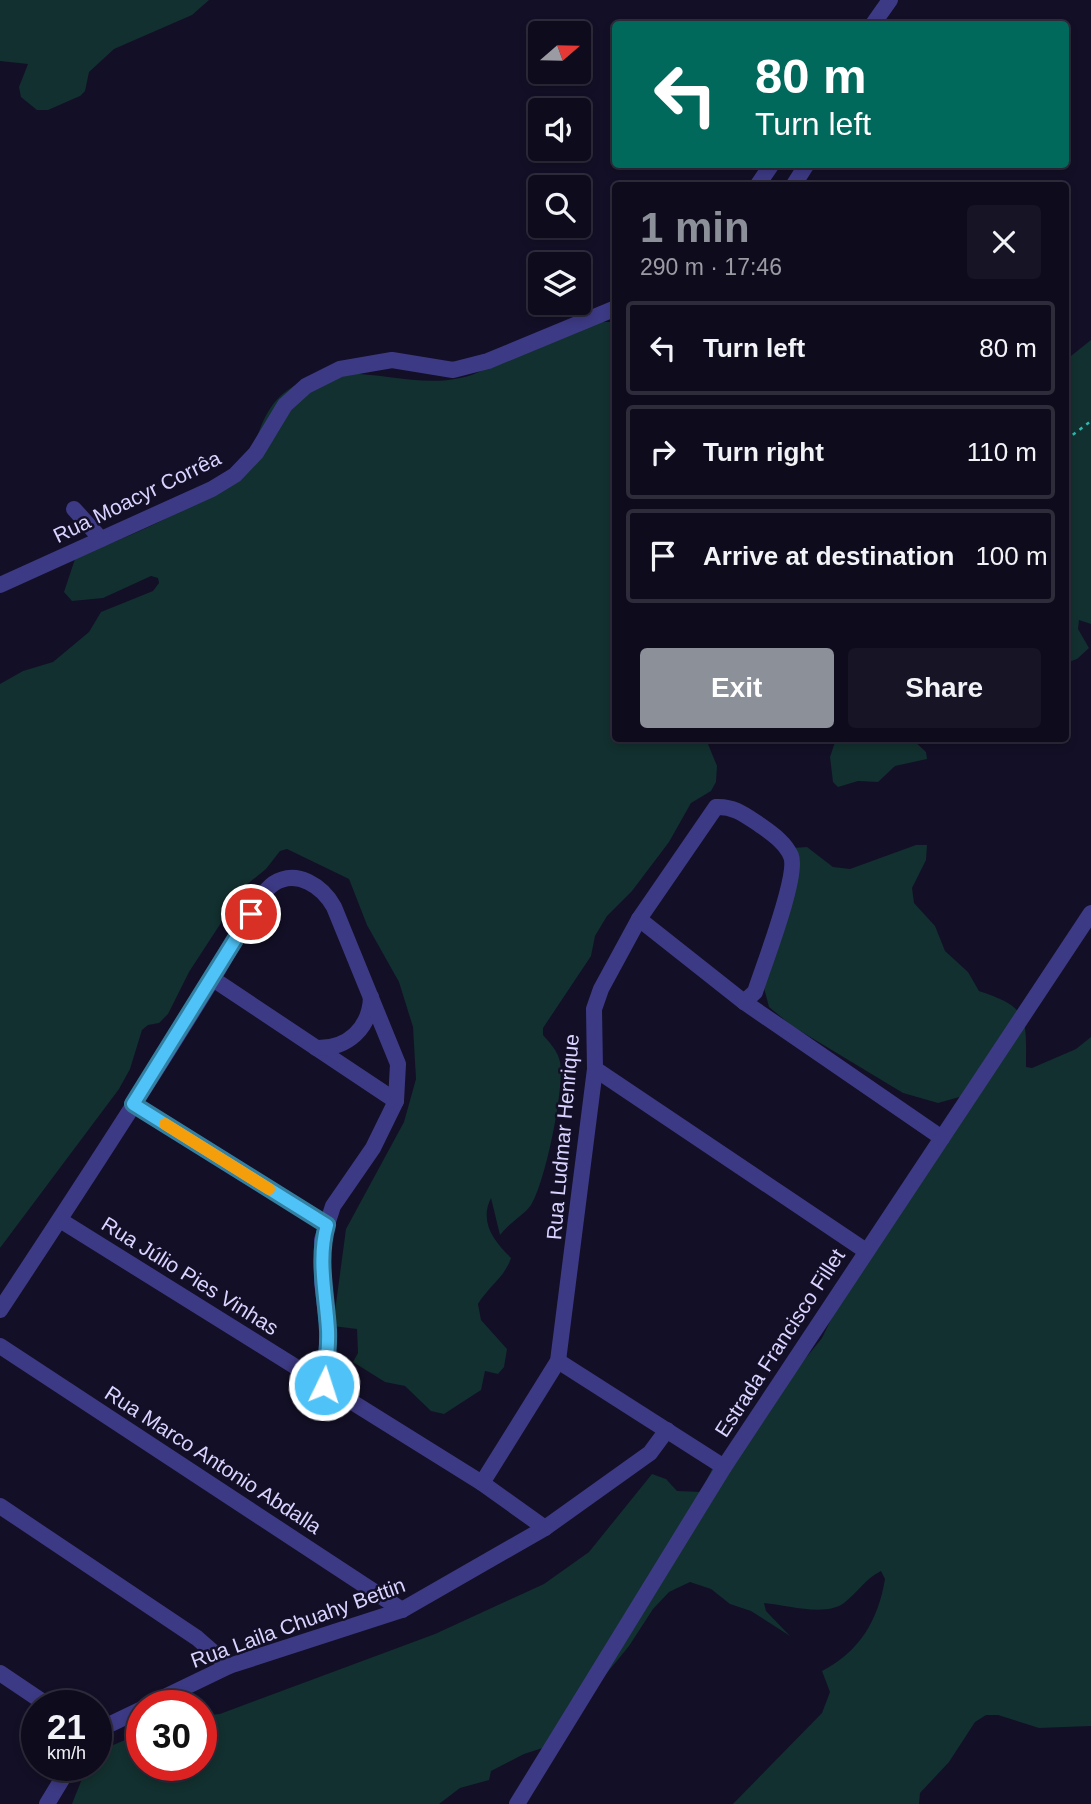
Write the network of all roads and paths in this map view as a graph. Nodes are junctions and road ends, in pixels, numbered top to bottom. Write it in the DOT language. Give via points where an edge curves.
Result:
graph roads {
  1 [pos="890,0"];
  2 [pos="875,21"];
  3 [pos="612,310"];
  4 [pos="1091,421"];
  5 [pos="1069,438"];
  6 [pos="74,509"];
  7 [pos="101,539"];
  8 [pos="0,585"];
  9 [pos="1091,913"];
  10 [pos="639,919"];
  11 [pos="213,979"];
  12 [pos="369,986"];
  13 [pos="744,1002"];
  14 [pos="317,1048"];
  15 [pos="595,1069"];
  16 [pos="396,1101"];
  17 [pos="133,1104"];
  18 [pos="942,1138"];
  19 [pos="60,1220"];
  20 [pos="327,1225"];
  21 [pos="866,1251"];
  22 [pos="0,1310"];
  23 [pos="0,1346"];
  24 [pos="558,1361"];
  25 [pos="324,1385"];
  26 [pos="667,1430"];
  27 [pos="724,1466"];
  28 [pos="482,1483"];
  29 [pos="0,1506"];
  30 [pos="545,1528"];
  31 [pos="402,1610"];
  32 [pos="229,1666"];
  33 [pos="0,1673"];
  34 [pos="25,1690"];
  35 [pos="179,1690"];
  36 [pos="61,1781"];
  37 [pos="47,1804"];
  38 [pos="517,1804"];
  1 -- 2 [label="street"];
  3 -- 7 [label="street, Rua Moacyr Corrêa" via="488,361 453,370 392,360 340,369 306,386 285,405 256,453 235,475"];
  4 -- 5 [label="path"];
  6 -- 7 [label="street"];
  7 -- 8 [label="street, Rua Moacyr Corrêa"];
  9 -- 18 [label="street, Estrada Francisco Fillet"];
  10 -- 13 [label="street"];
  10 -- 13 [label="street, Rua Ludmar Henrique" via="716,807 731,806 779,839 791,857 791,879 755,992"];
  10 -- 15 [label="street, Rua Ludmar Henrique" via="594,1009"];
  11 -- 12 [label="street" via="264,893 282,880 294,878 326,892"];
  11 -- 14 [label="street"];
  11 -- 17 [label="street"];
  12 -- 14 [label="street" via="369,1015 359,1032 335,1047"];
  12 -- 16 [label="street" via="398,1064"];
  13 -- 18 [label="street"];
  14 -- 16 [label="street"];
  15 -- 21 [label="street"];
  15 -- 24 [label="street, Rua Ludmar Henrique"];
  16 -- 20 [label="street" via="373,1148 333,1206"];
  17 -- 19 [label="street"];
  17 -- 20 [label="street"];
  18 -- 21 [label="street, Estrada Francisco Fillet"];
  19 -- 22 [label="street"];
  19 -- 25 [label="street, Rua Júlio Pies Vinhas"];
  20 -- 25 [label="street" via="321,1282 328,1331"];
  21 -- 27 [label="street, Estrada Francisco Fillet"];
  23 -- 31 [label="street, Rua Marco Antonio Abdalla"];
  24 -- 26 [label="street"];
  24 -- 28 [label="street, Rua Ludmar Henrique"];
  25 -- 28 [label="street, Rua Júlio Pies Vinhas"];
  26 -- 27 [label="street"];
  26 -- 30 [label="street, Rua Laila Chuahy Bettin" via="650,1452"];
  27 -- 38 [label="street, Estrada Francisco Fillet"];
  28 -- 30 [label="street, Rua Júlio Pies Vinhas"];
  29 -- 32 [label="street" via="197,1638"];
  30 -- 31 [label="street, Rua Laila Chuahy Bettin"];
  31 -- 32 [label="street, Rua Laila Chuahy Bettin"];
  32 -- 35 [label="street, Rua Laila Chuahy Bettin"];
  33 -- 34 [label="street"];
  36 -- 37 [label="street"];
}
